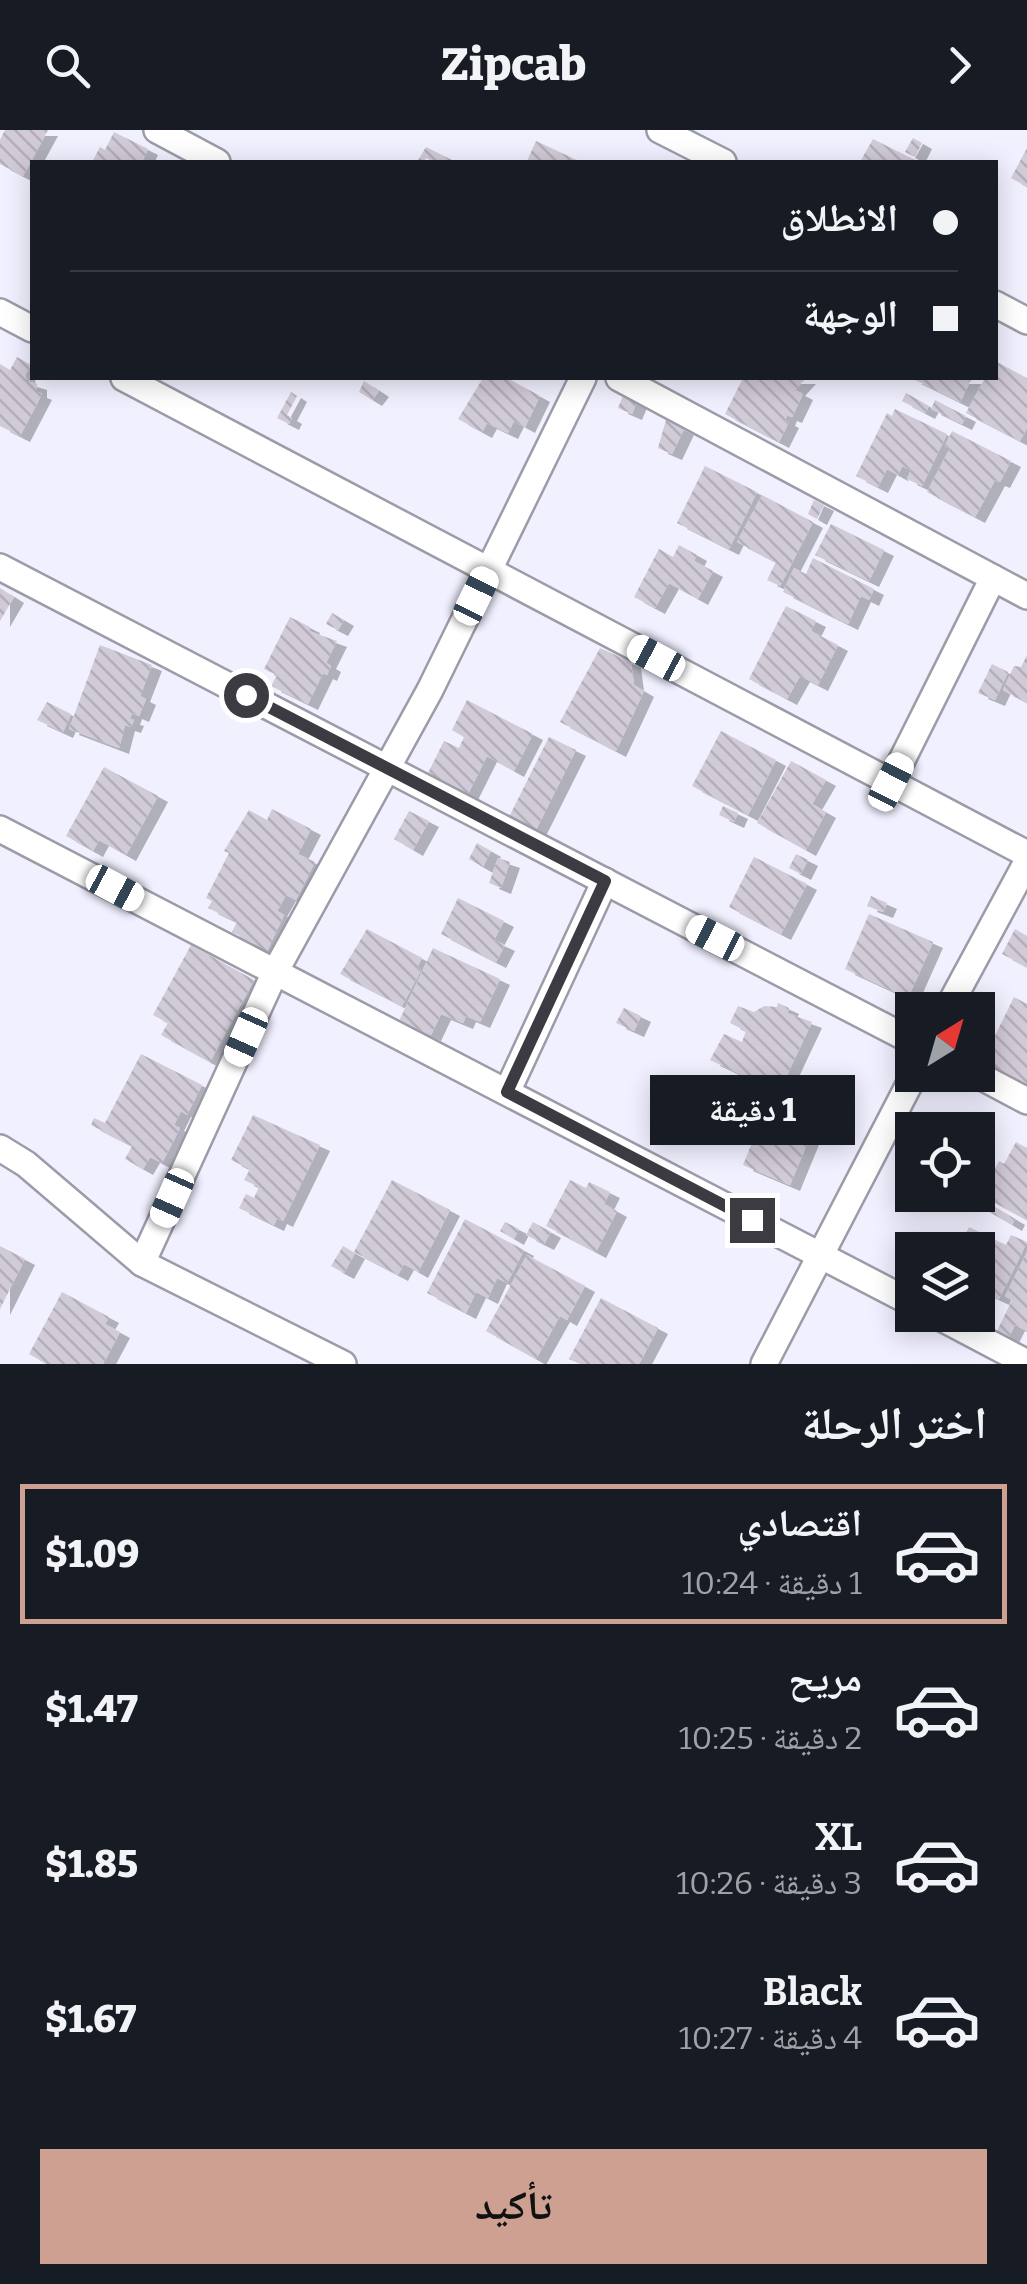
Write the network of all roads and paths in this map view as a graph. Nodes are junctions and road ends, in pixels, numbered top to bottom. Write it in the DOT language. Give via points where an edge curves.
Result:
graph roads {
  1 [pos="156,130"];
  2 [pos="660,130"];
  3 [pos="696,147"];
  4 [pos="213,160"];
  5 [pos="719,160"];
  6 [pos="998,306"];
  7 [pos="0,312"];
  8 [pos="1027,320"];
  9 [pos="30,329"];
  10 [pos="128,380"];
  11 [pos="582,380"];
  12 [pos="623,380"];
  13 [pos="0,567"];
  14 [pos="488,570"];
  15 [pos="994,578"];
  16 [pos="1027,596"];
  17 [pos="387,768"];
  18 [pos="891,782"];
  19 [pos="0,829"];
  20 [pos="1027,858"];
  21 [pos="605,881"];
  22 [pos="276,972"];
  23 [pos="956,992"];
  24 [pos="895,1032"];
  25 [pos="995,1084"];
  26 [pos="507,1092"];
  27 [pos="905,1092"];
  28 [pos="1027,1100"];
  29 [pos="0,1148"];
  30 [pos="822,1256"];
  31 [pos="142,1263"];
  32 [pos="895,1294"];
  33 [pos="969,1332"];
  34 [pos="1027,1362"];
  35 [pos="343,1364"];
  36 [pos="764,1364"];
  1 -- 4 [label="street"];
  2 -- 3 [label="street"];
  3 -- 5 [label="street"];
  6 -- 8 [label="street"];
  7 -- 9 [label="street"];
  10 -- 14 [label="street"];
  11 -- 14 [label="street"];
  12 -- 15 [label="street"];
  13 -- 17 [label="street"];
  14 -- 17 [label="street"];
  14 -- 18 [label="street"];
  15 -- 16 [label="street"];
  15 -- 18 [label="street"];
  17 -- 21 [label="street"];
  17 -- 22 [label="street"];
  18 -- 20 [label="street"];
  19 -- 22 [label="street"];
  20 -- 23 [label="street"];
  21 -- 24 [label="street"];
  21 -- 26 [label="street"];
  22 -- 26 [label="street"];
  22 -- 31 [label="street"];
  25 -- 28 [label="street"];
  26 -- 30 [label="street"];
  27 -- 30 [label="street"];
  29 -- 31 [label="street"];
  30 -- 32 [label="street"];
  30 -- 36 [label="street"];
  31 -- 35 [label="street"];
  33 -- 34 [label="street"];
}
